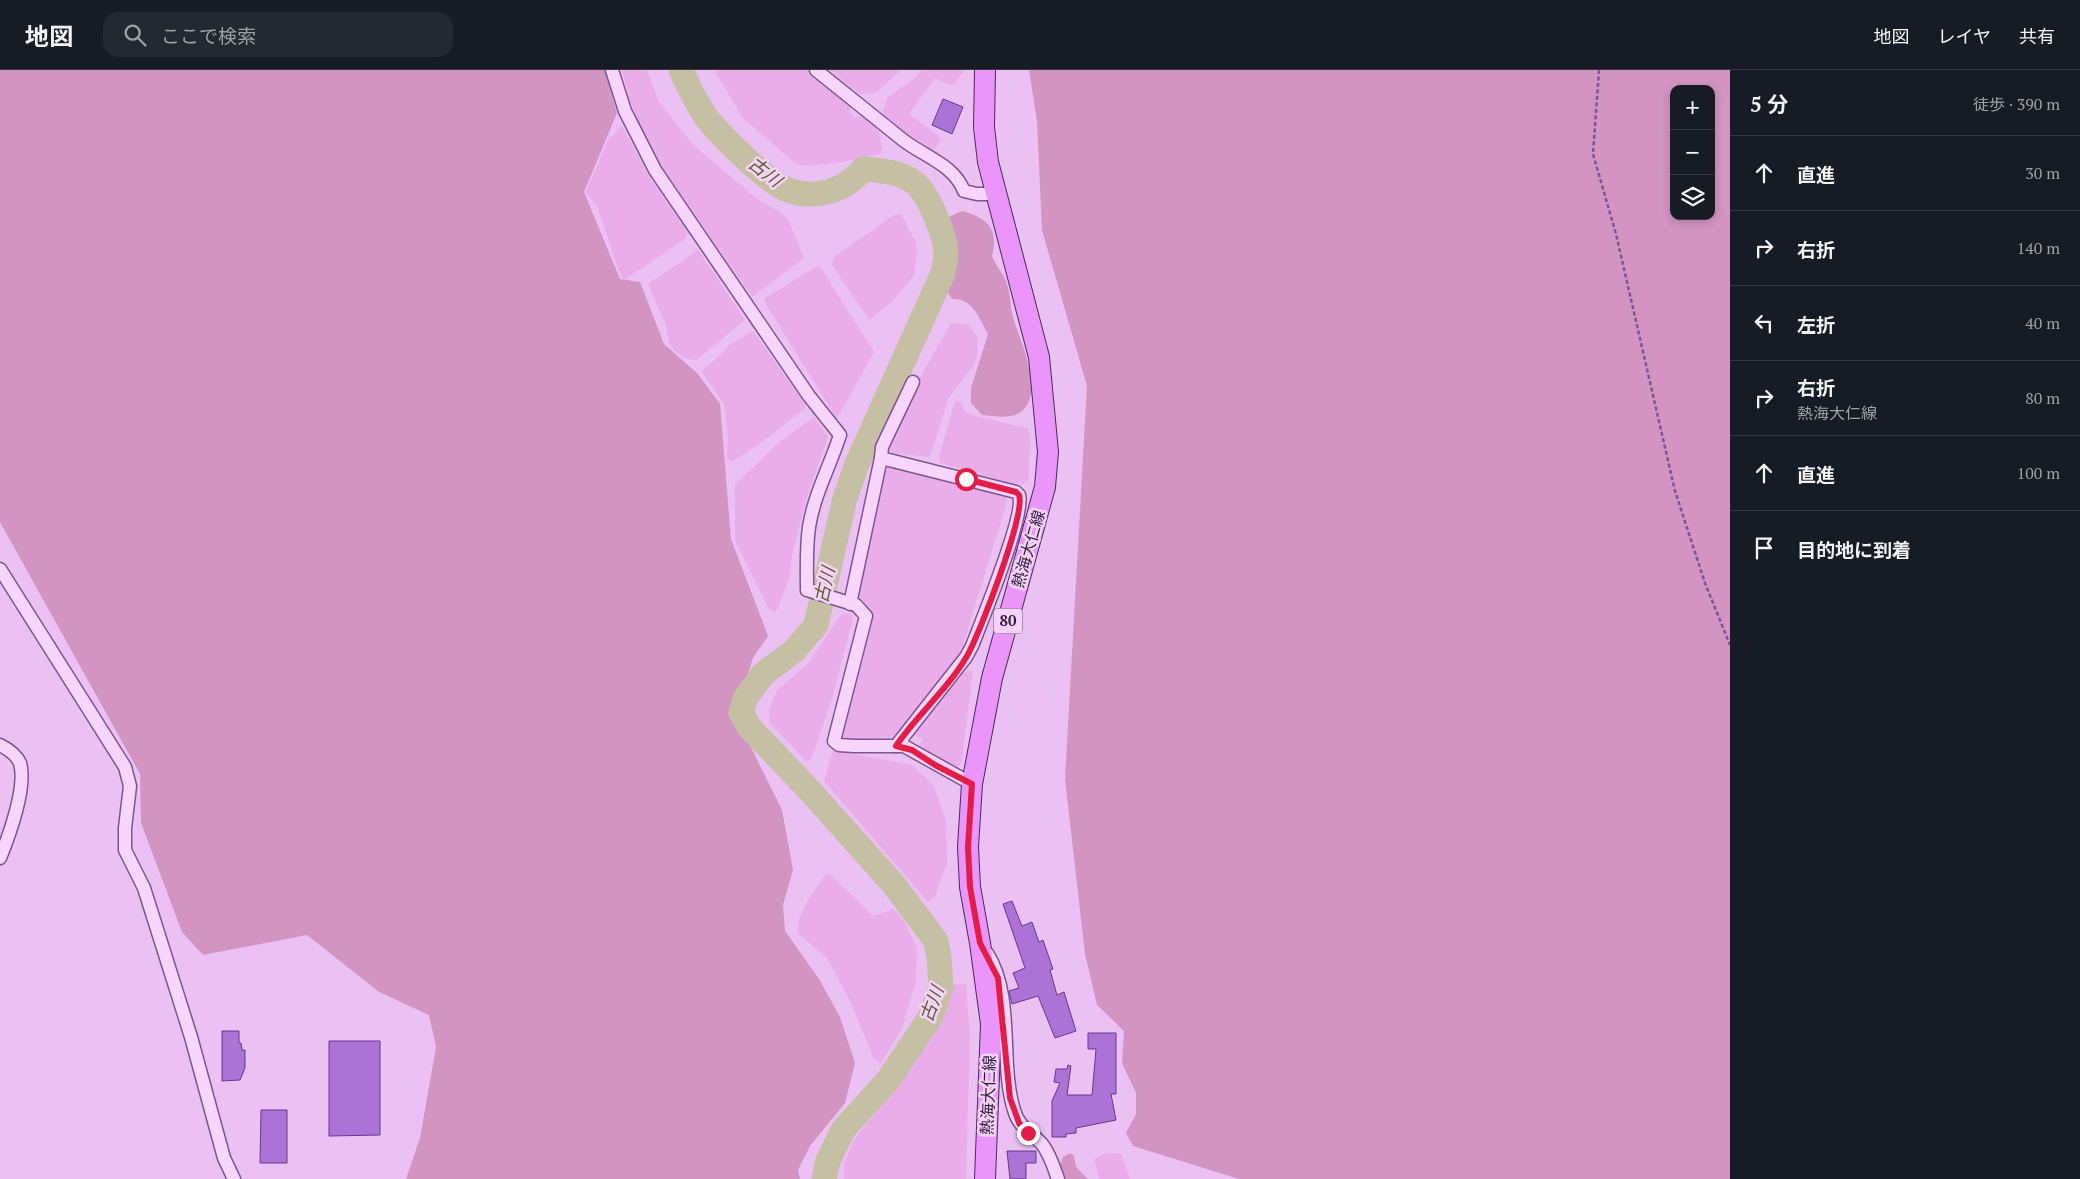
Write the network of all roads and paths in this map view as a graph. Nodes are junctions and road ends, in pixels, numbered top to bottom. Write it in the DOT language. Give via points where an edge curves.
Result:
graph roads {
  1 [pos="612,70"];
  2 [pos="816,70"];
  3 [pos="985,70"];
  4 [pos="1599,70"];
  5 [pos="997,194"];
  6 [pos="914,382"];
  7 [pos="881,458"];
  8 [pos="0,569"];
  9 [pos="846,602"];
  10 [pos="1730,645"];
  11 [pos="0,746"];
  12 [pos="896,746"];
  13 [pos="972,784"];
  14 [pos="0,858"];
  15 [pos="980,943"];
  16 [pos="234,1179"];
  17 [pos="985,1179"];
  18 [pos="1058,1179"];
  1 -- 9 [label="street" via="625,110 655,170 840,435 809,527 807,590"];
  2 -- 5 [label="street" via="905,142 946,167 959,178 964,190"];
  3 -- 5 [label="main road, 熱海大仁線 / 80" via="984,127 988,162"];
  4 -- 10 [label="path" via="1593,154 1616,234 1675,491 1705,583"];
  5 -- 13 [label="main road, 熱海大仁線 / 80" via="1038,357 1048,452 1045,487 992,678"];
  6 -- 7 [label="street" via="882,447"];
  7 -- 9 [label="street"];
  7 -- 12 [label="street" via="1016,492 1020,498 1008,551 966,658"];
  8 -- 16 [label="street" via="124,767 130,786 125,850 144,888 191,1037 224,1158"];
  9 -- 12 [label="street" via="862,610 866,616 834,741 854,746"];
  11 -- 14 [label="street" via="11,750 20,763 20,787 12,828"];
  12 -- 13 [label="street" via="912,750"];
  13 -- 15 [label="main road, 熱海大仁線 / 80" via="968,847"];
  15 -- 17 [label="main road, 熱海大仁線 / 80" via="991,1024"];
  15 -- 18 [label="street" via="998,978 1009,1090 1016,1116 1022,1127 1046,1149"];
}
